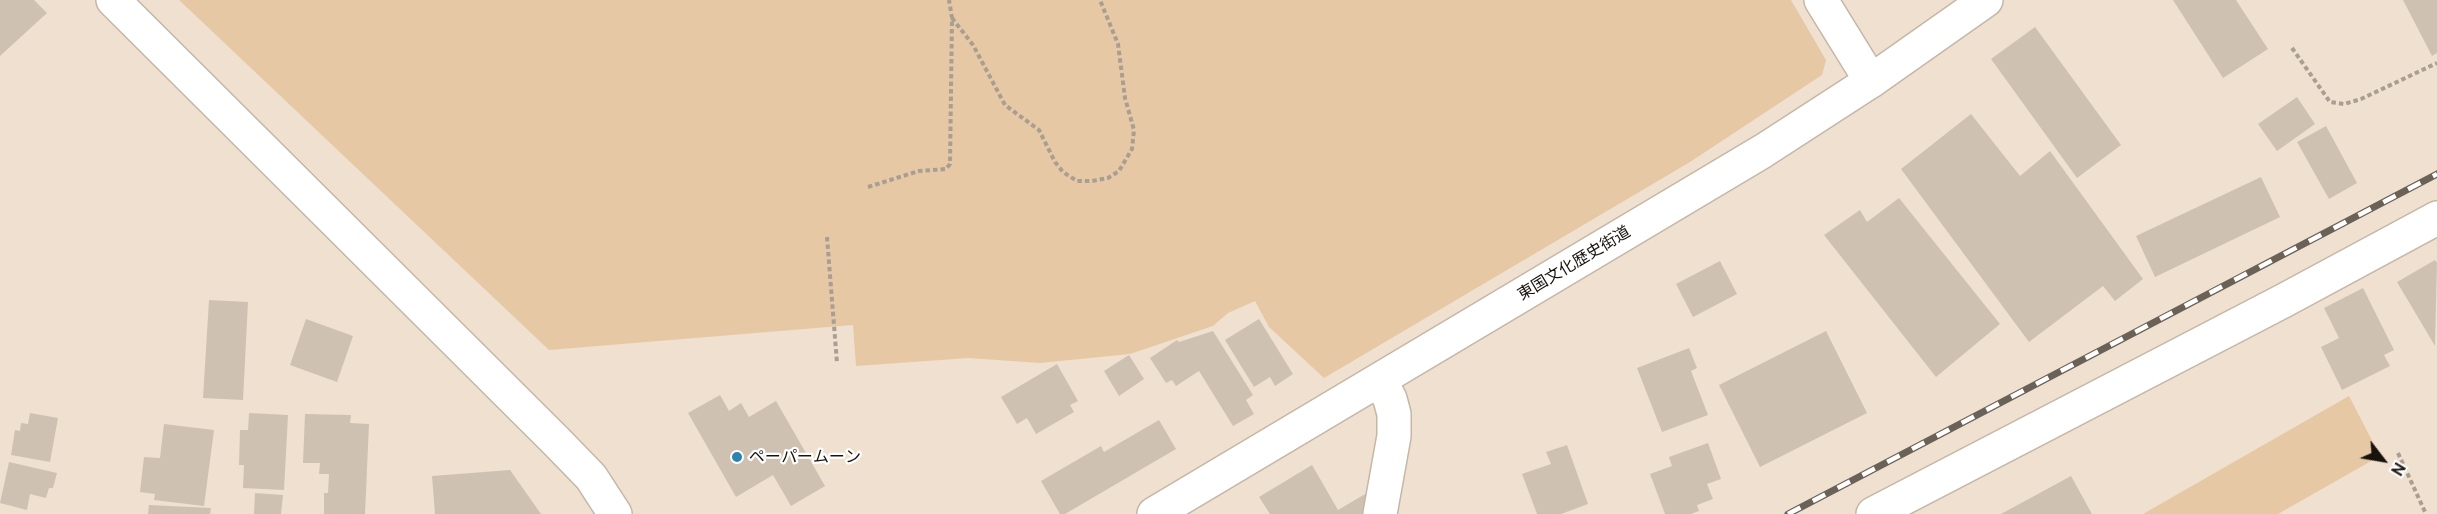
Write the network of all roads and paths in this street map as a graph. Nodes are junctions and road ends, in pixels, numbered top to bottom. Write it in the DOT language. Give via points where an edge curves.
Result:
graph roads {
  1 [pos="113,0"];
  2 [pos="949,0"];
  3 [pos="1100,0"];
  4 [pos="1821,0"];
  5 [pos="1986,0"];
  6 [pos="951,18"];
  7 [pos="2292,48"];
  8 [pos="2437,63"];
  9 [pos="1871,81"];
  10 [pos="868,187"];
  11 [pos="2437,218"];
  12 [pos="828,237"];
  13 [pos="837,363"];
  14 [pos="1380,380"];
  15 [pos="2398,453"];
  16 [pos="603,511"];
  17 [pos="1154,514"];
  18 [pos="1380,514"];
  19 [pos="1873,514"];
  20 [pos="2426,514"];
  1 -- 16 [label="main road" via="591,477"];
  2 -- 6 [label="path"];
  3 -- 6 [label="path" via="1118,44 1134,130 1132,149 1119,171 1092,181 1077,181 1063,172 1039,130 1005,105 973,45"];
  4 -- 9 [label="main road"];
  5 -- 9 [label="main road, 東国文化歴史街道"];
  6 -- 10 [label="path" via="950,164 946,170 919,171"];
  7 -- 8 [label="path" via="2330,102 2344,104"];
  9 -- 14 [label="main road, 東国文化歴史街道" via="1763,151"];
  11 -- 19 [label="main road"];
  12 -- 13 [label="path"];
  14 -- 17 [label="main road, 東国文化歴史街道"];
  14 -- 18 [label="main road" via="1394,414 1394,436"];
  15 -- 20 [label="path"];
}
